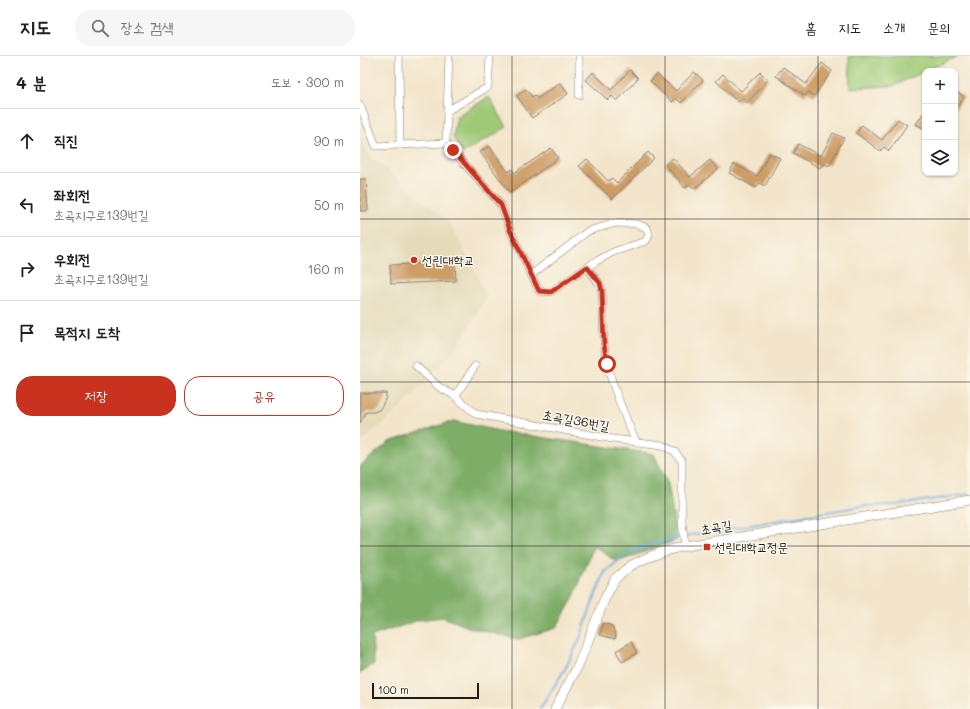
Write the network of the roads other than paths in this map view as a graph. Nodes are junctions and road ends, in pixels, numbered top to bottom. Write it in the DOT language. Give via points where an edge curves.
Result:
graph roads {
  1 [pos="399,56"];
  2 [pos="449,56"];
  3 [pos="490,56"];
  4 [pos="579,56"];
  5 [pos="579,95"];
  6 [pos="360,106"];
  7 [pos="447,111"];
  8 [pos="446,143"];
  9 [pos="400,145"];
  10 [pos="587,267"];
  11 [pos="531,275"];
  12 [pos="416,366"];
  13 [pos="475,366"];
  14 [pos="455,396"];
  15 [pos="636,442"];
  16 [pos="970,500"];
  17 [pos="684,542"];
  18 [pos="555,709"];
  1 -- 9 [label="street"];
  2 -- 7 [label="street"];
  3 -- 7 [label="street" via="488,87"];
  4 -- 5 [label="street"];
  6 -- 9 [label="street" via="376,146"];
  7 -- 8 [label="street"];
  8 -- 9 [label="street"];
  8 -- 11 [label="street" via="501,205"];
  10 -- 11 [label="street" via="551,292 539,291"];
  10 -- 11 [label="street" via="613,252 646,241 649,235 647,228 637,224 616,223 588,231"];
  10 -- 15 [label="street" via="600,283 607,364 625,419"];
  12 -- 14 [label="street, 초곡길36번길" via="439,387"];
  13 -- 14 [label="street"];
  14 -- 15 [label="street, 초곡길36번길" via="476,414"];
  15 -- 17 [label="street, 초곡길36번길" via="663,445 675,452 682,461"];
  16 -- 17 [label="street, 초곡길"];
  17 -- 18 [label="street, 초곡길" via="644,558 615,579 578,666"];
}
